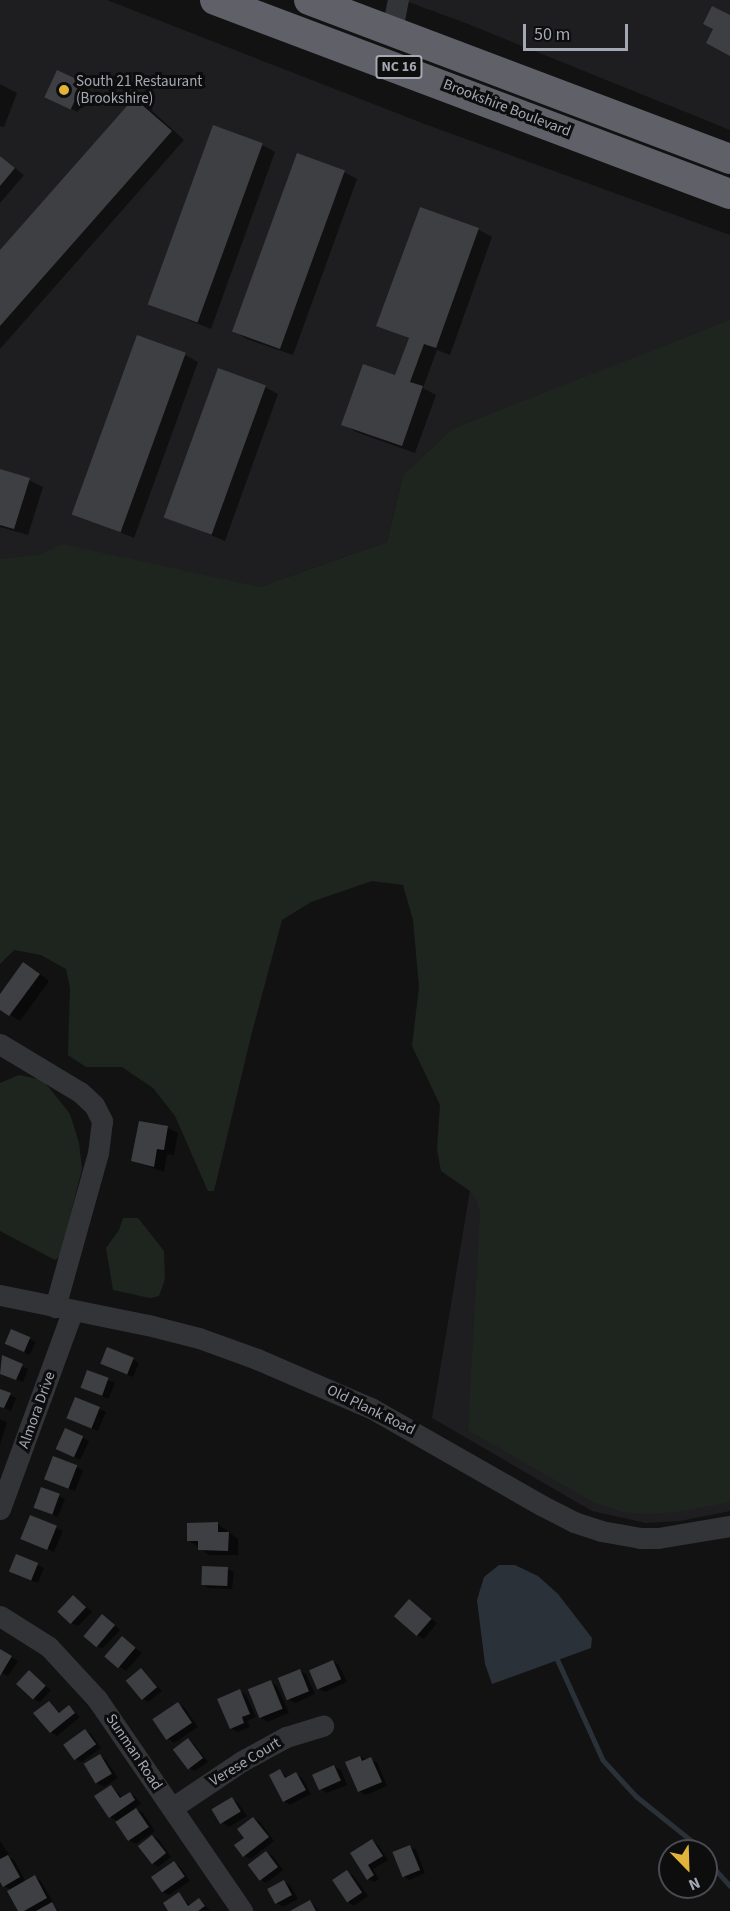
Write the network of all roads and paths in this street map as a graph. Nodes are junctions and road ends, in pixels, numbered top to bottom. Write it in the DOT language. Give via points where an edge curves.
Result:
graph roads {
  1 [pos="215,0"];
  2 [pos="309,0"];
  3 [pos="398,0"];
  4 [pos="392,30"];
  5 [pos="686,143"];
  6 [pos="730,159"];
  7 [pos="675,173"];
  8 [pos="730,194"];
  9 [pos="0,1044"];
  10 [pos="0,1295"];
  11 [pos="64,1309"];
  12 [pos="0,1509"];
  13 [pos="730,1526"];
  14 [pos="0,1616"];
  15 [pos="323,1726"];
  16 [pos="172,1808"];
  17 [pos="242,1911"];
  1 -- 7 [label="highway, Brookshire Boulevard / NC 16"];
  2 -- 4 [label="highway, Brookshire Boulevard / NC 16"];
  3 -- 4 [label="street"];
  4 -- 5 [label="highway, Brookshire Boulevard / NC 16"];
  5 -- 6 [label="highway, Brookshire Boulevard / NC 16"];
  5 -- 7 [label="street"];
  7 -- 8 [label="highway, Brookshire Boulevard / NC 16"];
  9 -- 11 [label="street, Almora Drive" via="80,1092 94,1105 102,1121"];
  10 -- 11 [label="street, Old Plank Road"];
  11 -- 12 [label="street, Almora Drive"];
  11 -- 13 [label="street, Old Plank Road" via="199,1338 303,1378 418,1433 566,1518 601,1531 658,1538"];
  14 -- 16 [label="street, Sunman Road" via="49,1647 71,1669 103,1707"];
  15 -- 16 [label="street, Verese Court" via="286,1737 260,1751"];
  16 -- 17 [label="street, Sunman Road"];
}
